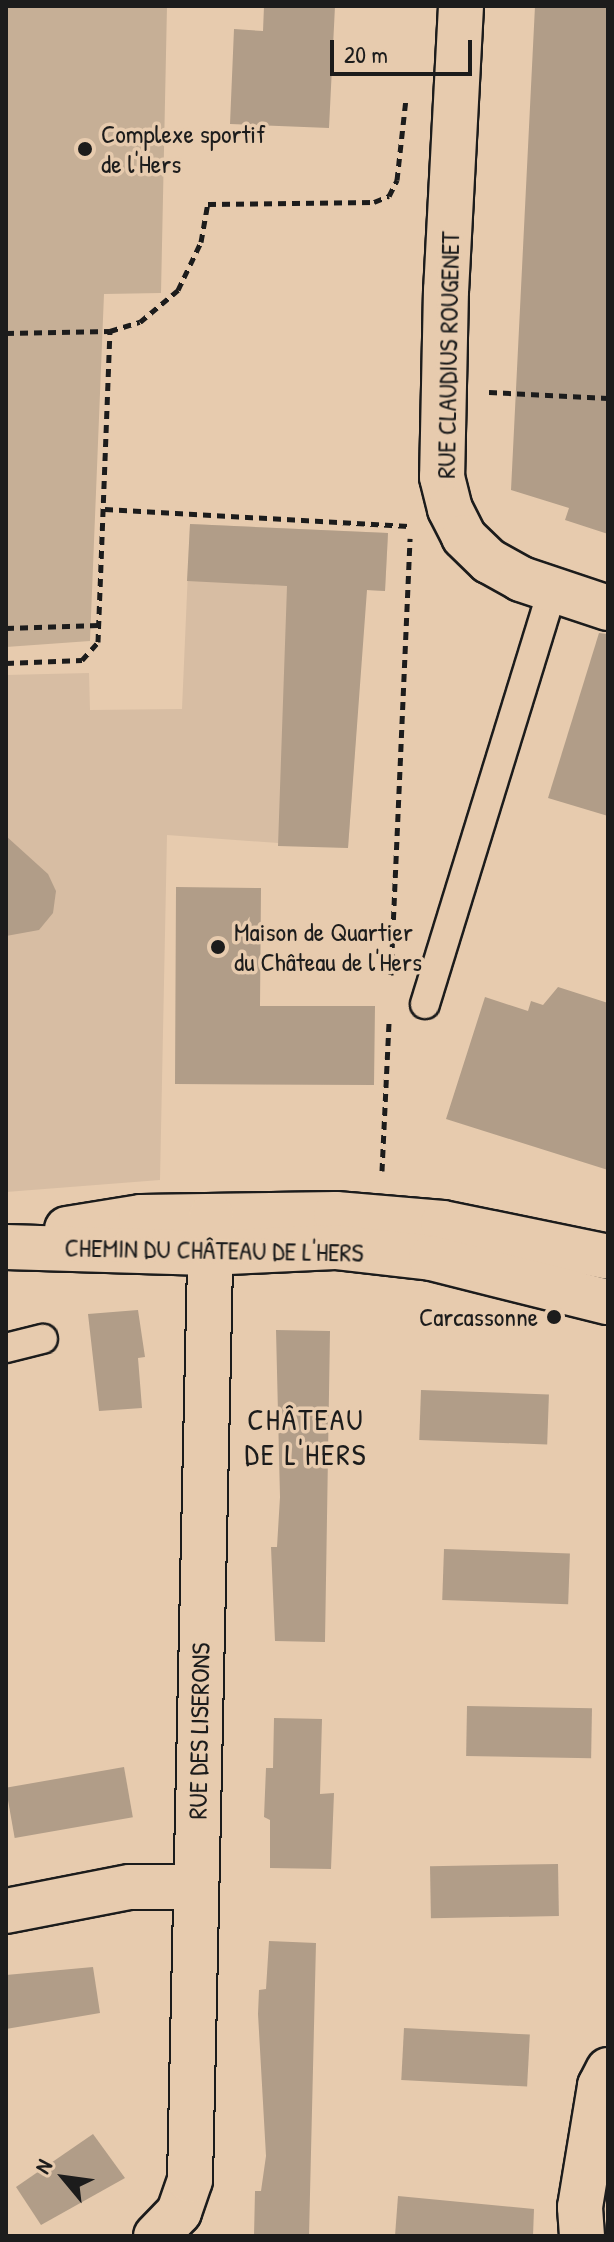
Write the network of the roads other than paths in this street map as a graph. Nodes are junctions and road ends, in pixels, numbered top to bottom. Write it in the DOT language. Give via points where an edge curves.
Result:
graph roads {
  1 [pos="461,6"];
  2 [pos="552,590"];
  3 [pos="608,608"];
  4 [pos="425,1004"];
  5 [pos="209,1234"];
  6 [pos="6,1239"];
  7 [pos="6,1247"];
  8 [pos="608,1257"];
  9 [pos="608,1302"];
  10 [pos="43,1339"];
  11 [pos="6,1348"];
  12 [pos="196,1887"];
  13 [pos="6,1911"];
  14 [pos="608,2070"];
  15 [pos="156,2236"];
  16 [pos="582,2236"];
  1 -- 2 [label="street, RUE CLAUDIUS ROUGENET" via="442,477 464,537 489,561"];
  2 -- 3 [label="street, RUE CLAUDIUS ROUGENET"];
  2 -- 4 [label="lane"];
  5 -- 6 [label="street, CHEMIN DU CHÂTEAU DE L'HERS" via="141,1217"];
  5 -- 7 [label="street, CHEMIN DU CHÂTEAU DE L'HERS"];
  5 -- 8 [label="street, CHEMIN DU CHÂTEAU DE L'HERS" via="336,1214 443,1223"];
  5 -- 9 [label="street, CHEMIN DU CHÂTEAU DE L'HERS" via="431,1258"];
  5 -- 12 [label="street, RUE DES LISERONS"];
  10 -- 11 [label="lane"];
  12 -- 13 [label="street" via="130,1887"];
  12 -- 15 [label="street, RUE DES LISERONS" via="190,2180 179,2212"];
  14 -- 16 [label="street" via="600,2086 580,2207"];
}
